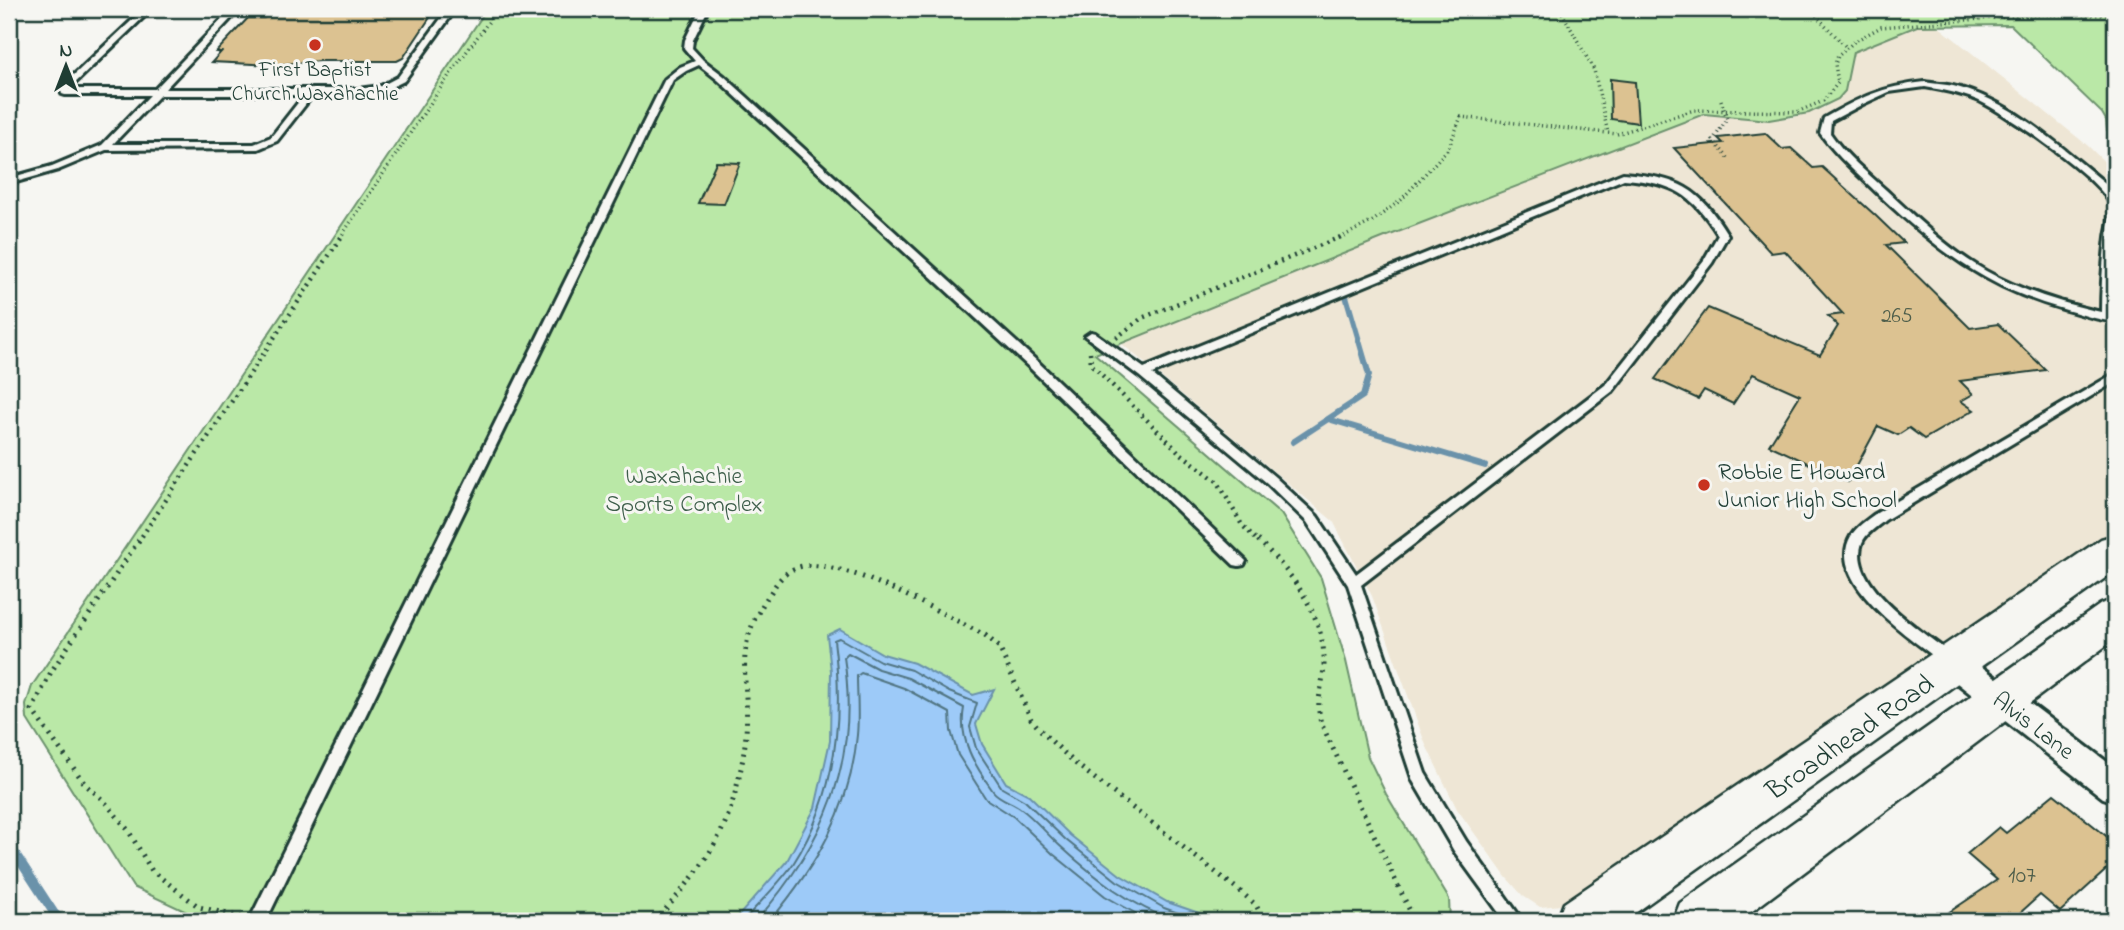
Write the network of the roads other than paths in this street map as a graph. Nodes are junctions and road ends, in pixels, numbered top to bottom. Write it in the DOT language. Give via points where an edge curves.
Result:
graph roads {
  1 [pos="148,9"];
  2 [pos="236,9"];
  3 [pos="452,9"];
  4 [pos="704,9"];
  5 [pos="700,62"];
  6 [pos="156,92"];
  7 [pos="311,92"];
  8 [pos="105,147"];
  9 [pos="9,181"];
  10 [pos="2111,317"];
  11 [pos="1091,336"];
  12 [pos="1143,373"];
  13 [pos="2115,377"];
  14 [pos="2115,550"];
  15 [pos="1239,561"];
  16 [pos="1354,583"];
  17 [pos="2115,617"];
  18 [pos="1954,663"];
  19 [pos="2002,700"];
  20 [pos="2115,787"];
  21 [pos="258,920"];
  22 [pos="1515,921"];
  23 [pos="1582,921"];
  24 [pos="1698,921"];
  1 -- 6 [label="lane" via="65,92"];
  2 -- 6 [label="lane"];
  3 -- 7 [label="lane" via="401,79 383,88"];
  4 -- 5 [label="lane" via="688,48"];
  5 -- 15 [label="lane" via="1034,365"];
  5 -- 21 [label="lane" via="669,79"];
  6 -- 7 [label="lane"];
  6 -- 8 [label="lane"];
  7 -- 8 [label="lane" via="274,139 255,147"];
  8 -- 9 [label="lane" via="55,169"];
  10 -- 10 [label="lane" via="2106,284 2115,205 2106,188 2012,117 1986,101 1922,86 1895,88 1827,120 1825,133 1836,149 1979,272 2055,305"];
  11 -- 12 [label="lane"];
  12 -- 16 [label="lane" via="1312,519"];
  12 -- 16 [label="lane" via="1623,176 1656,178 1687,190 1709,210 1724,235 1609,388"];
  13 -- 18 [label="lane" via="1880,517 1857,538 1851,560 1860,581 1881,605"];
  14 -- 18 [label="street, Broadhead Road"];
  16 -- 22 [label="lane" via="1418,776 1460,846"];
  17 -- 19 [label="street"];
  18 -- 19 [label="street, Alvis Lane"];
  18 -- 23 [label="street, Broadhead Road"];
  19 -- 20 [label="street, Alvis Lane"];
  19 -- 24 [label="street"];
}
